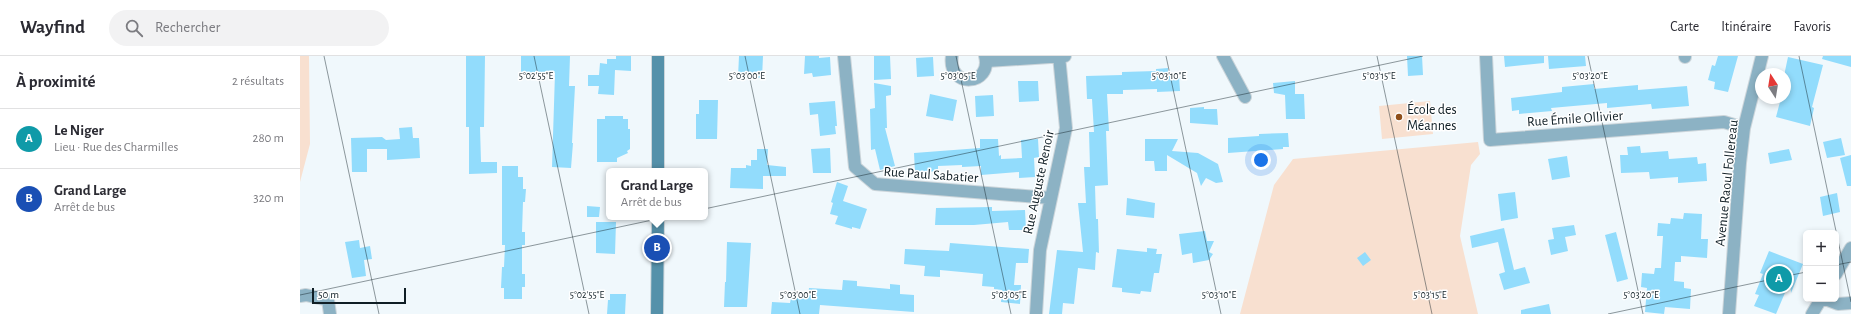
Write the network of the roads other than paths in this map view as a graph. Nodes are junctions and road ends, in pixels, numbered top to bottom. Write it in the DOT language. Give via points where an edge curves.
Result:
graph roads {
  1 [pos="658,56"];
  2 [pos="844,56"];
  3 [pos="952,56"];
  4 [pos="1059,56"];
  5 [pos="1065,56"];
  6 [pos="1223,56"];
  7 [pos="1486,56"];
  8 [pos="1762,56"];
  9 [pos="986,59"];
  10 [pos="1245,97"];
  11 [pos="1744,128"];
  12 [pos="658,168"];
  13 [pos="1050,198"];
  14 [pos="658,220"];
  15 [pos="1851,248"];
  16 [pos="1839,269"];
  17 [pos="300,296"];
  18 [pos="1819,302"];
  19 [pos="1832,302"];
  20 [pos="1851,303"];
  21 [pos="330,314"];
  22 [pos="657,314"];
  23 [pos="1036,314"];
  24 [pos="1729,314"];
  25 [pos="1812,314"];
  1 -- 12 [label="main road"];
  2 -- 13 [label="street, Rue Paul Sabatier" via="855,167 875,184"];
  3 -- 9 [label="street" via="953,70 963,79 977,78 982,74 986,68"];
  4 -- 5 [label="street"];
  4 -- 9 [label="street"];
  4 -- 13 [label="street, Rue Auguste Renoir" via="1066,128"];
  6 -- 10 [label="street"];
  7 -- 11 [label="street, Rue Émile Ollivier" via="1490,140 1724,122"];
  8 -- 11 [label="street, Avenue Raoul Follereau"];
  11 -- 24 [label="street, Avenue Raoul Follereau"];
  13 -- 23 [label="street, Rue Auguste Renoir" via="1040,250"];
  14 -- 22 [label="main road"];
  15 -- 16 [label="street"];
  17 -- 21 [label="street" via="328,300"];
  18 -- 25 [label="street"];
  19 -- 20 [label="street"];
}
